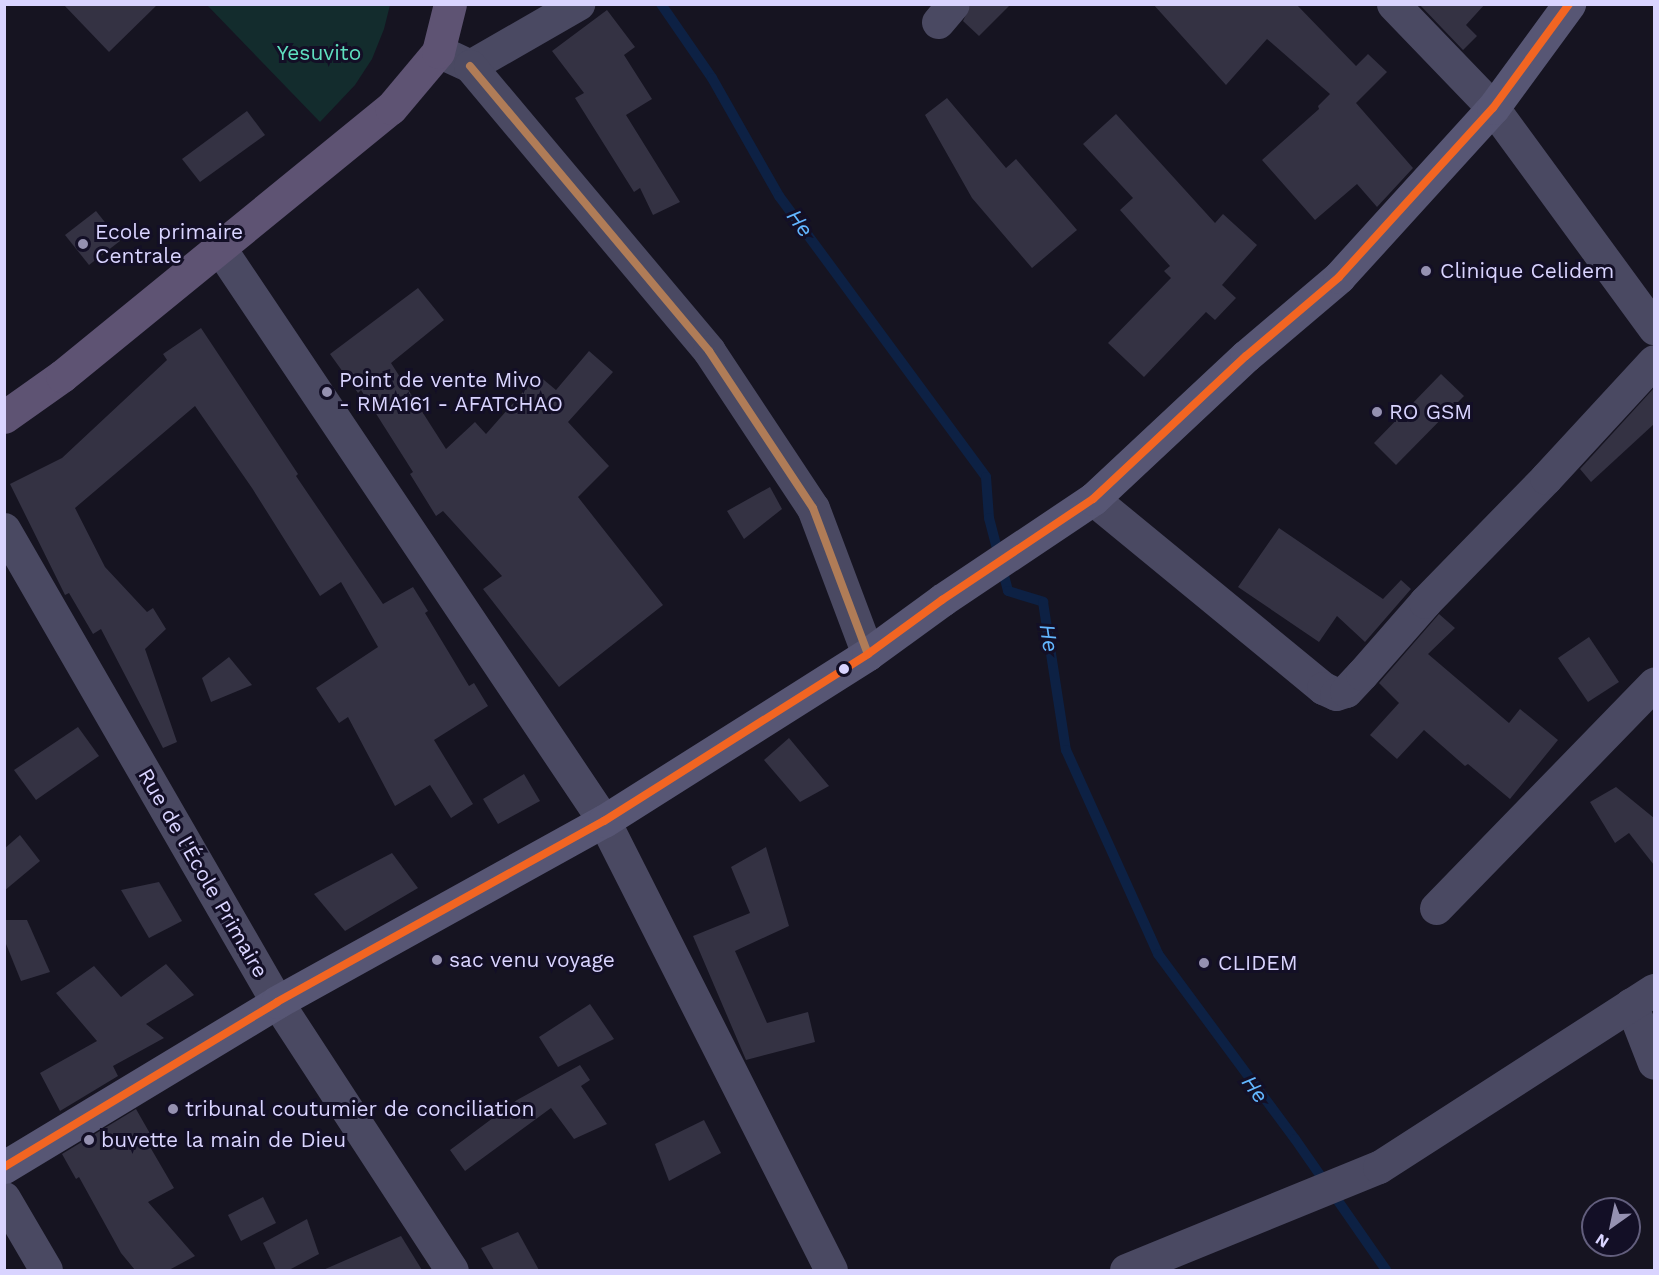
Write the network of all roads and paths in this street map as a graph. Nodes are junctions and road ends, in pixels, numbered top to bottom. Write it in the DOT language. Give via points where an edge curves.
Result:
graph roads {
  1 [pos="450,4"];
  2 [pos="578,4"];
  3 [pos="1393,4"];
  4 [pos="1569,4"];
  5 [pos="438,52"];
  6 [pos="470,66"];
  7 [pos="1493,108"];
  8 [pos="219,247"];
  9 [pos="1654,328"];
  10 [pos="1654,361"];
  11 [pos="4,417"];
  12 [pos="1094,500"];
  13 [pos="4,529"];
  14 [pos="868,654"];
  15 [pos="1654,684"];
  16 [pos="604,821"];
  17 [pos="1436,909"];
  18 [pos="1643,997"];
  19 [pos="277,1002"];
  20 [pos="1654,1063"];
  21 [pos="4,1167"];
  22 [pos="4,1198"];
  23 [pos="46,1270"];
  24 [pos="452,1270"];
  25 [pos="831,1270"];
  26 [pos="1126,1270"];
  1 -- 5 [label="main road"];
  2 -- 6 [label="street"];
  3 -- 7 [label="street"];
  4 -- 7 [label="main road"];
  5 -- 6 [label="street"];
  5 -- 8 [label="main road" via="391,108"];
  6 -- 14 [label="street" via="709,351 813,508"];
  7 -- 9 [label="street"];
  7 -- 12 [label="main road" via="1339,278 1246,356"];
  8 -- 11 [label="main road" via="62,376"];
  8 -- 16 [label="street"];
  10 -- 12 [label="street" via="1425,602 1362,674 1336,694 1323,688"];
  12 -- 14 [label="main road"];
  13 -- 19 [label="street, Rue de l'École Primaire"];
  14 -- 16 [label="main road"];
  15 -- 17 [label="street"];
  16 -- 19 [label="main road"];
  16 -- 25 [label="street"];
  18 -- 20 [label="street"];
  18 -- 26 [label="street" via="1379,1167"];
  19 -- 21 [label="main road"];
  19 -- 24 [label="street, Rue de l'École Primaire"];
  22 -- 23 [label="street"];
}
